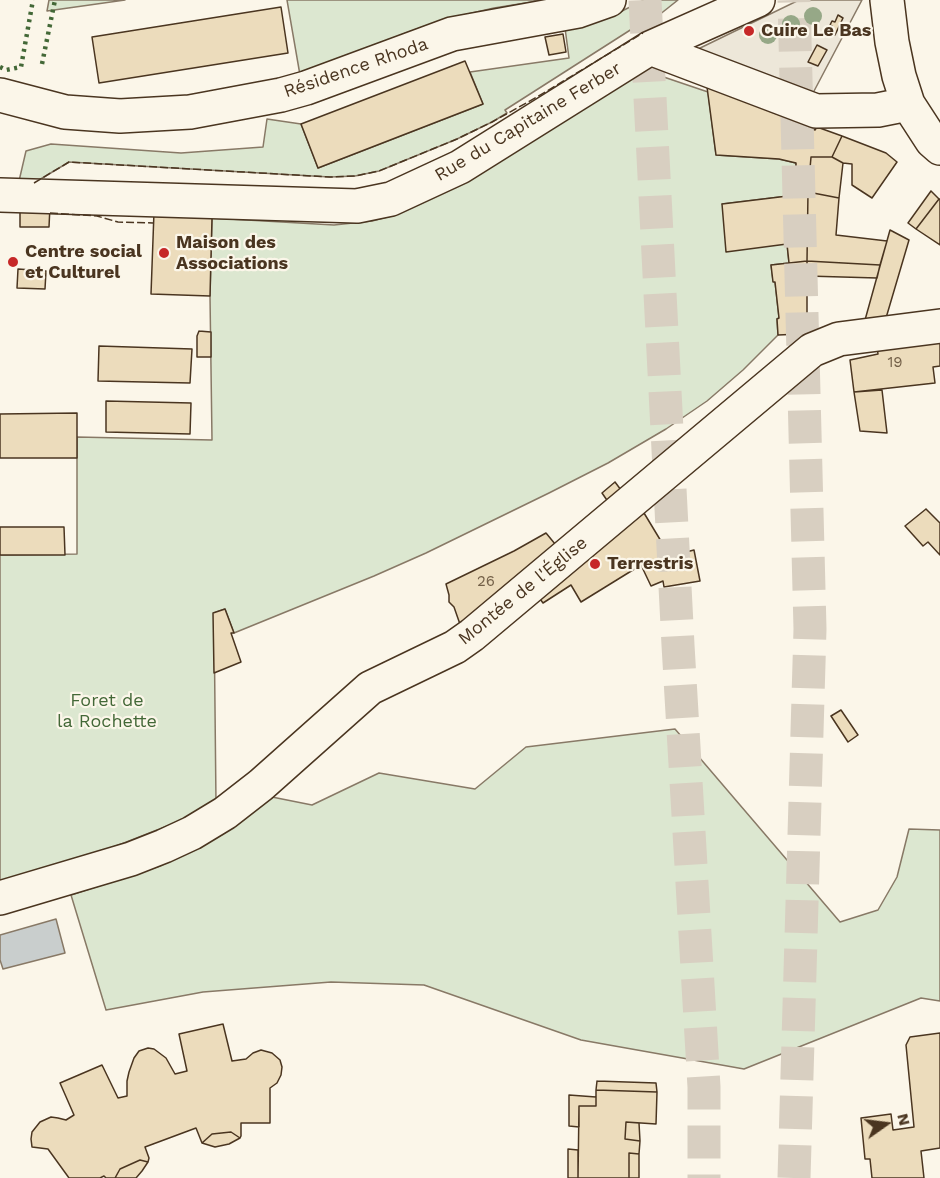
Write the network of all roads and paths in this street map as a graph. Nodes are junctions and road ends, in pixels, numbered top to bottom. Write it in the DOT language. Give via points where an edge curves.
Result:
graph roads {
  1 [pos="609,0"];
  2 [pos="758,0"];
  3 [pos="887,0"];
  4 [pos="650,48"];
  5 [pos="0,95"];
  6 [pos="908,104"];
  7 [pos="940,148"];
  8 [pos="0,195"];
  9 [pos="940,326"];
  10 [pos="0,898"];
  1 -- 5 [label="street, Résidence Rhoda" via="578,11 452,34 306,88 190,112 120,116 65,112"];
  2 -- 4 [label="street, Rue du Capitaine Ferber"];
  3 -- 6 [label="street" via="898,76"];
  4 -- 6 [label="street" via="816,111 878,110"];
  4 -- 8 [label="street, Rue du Capitaine Ferber" via="460,167 391,199 357,206"];
  6 -- 7 [label="street"];
  9 -- 10 [label="street, Montée de l'Église" via="839,339 812,350 472,635 370,688 225,813 192,833 131,859"];
}
